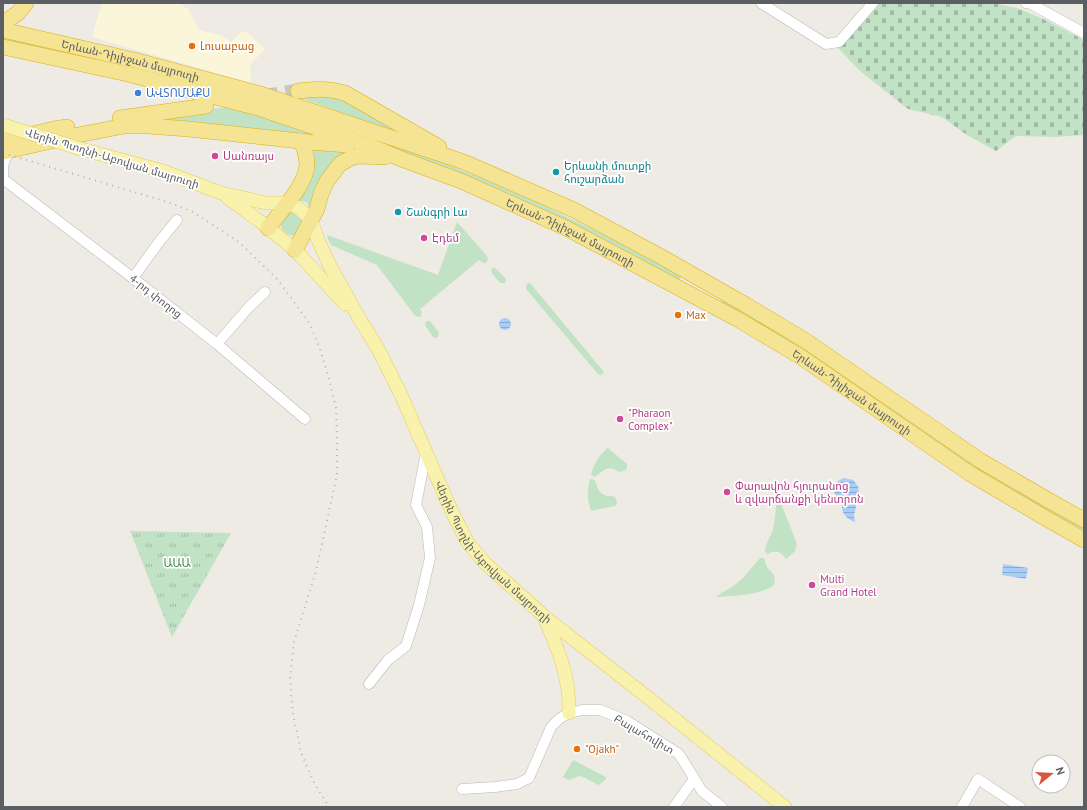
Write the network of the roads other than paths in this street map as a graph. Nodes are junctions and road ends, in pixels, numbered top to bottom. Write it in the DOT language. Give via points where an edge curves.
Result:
graph roads {
  1 [pos="26,3"];
  2 [pos="761,3"];
  3 [pos="873,3"];
  4 [pos="1026,3"];
  5 [pos="3,22"];
  6 [pos="3,30"];
  7 [pos="1084,33"];
  8 [pos="3,47"];
  9 [pos="298,91"];
  10 [pos="206,106"];
  11 [pos="3,125"];
  12 [pos="301,141"];
  13 [pos="370,146"];
  14 [pos="6,147"];
  15 [pos="404,160"];
  16 [pos="464,162"];
  17 [pos="3,179"];
  18 [pos="221,193"];
  19 [pos="287,203"];
  20 [pos="177,220"];
  21 [pos="310,220"];
  22 [pos="268,228"];
  23 [pos="295,250"];
  24 [pos="134,278"];
  25 [pos="265,292"];
  26 [pos="359,318"];
  27 [pos="216,344"];
  28 [pos="305,418"];
  29 [pos="426,453"];
  30 [pos="1084,520"];
  31 [pos="1084,540"];
  32 [pos="545,618"];
  33 [pos="369,684"];
  34 [pos="569,713"];
  35 [pos="694,779"];
  36 [pos="462,790"];
  37 [pos="674,807"];
  38 [pos="722,807"];
  39 [pos="785,807"];
  40 [pos="962,807"];
  41 [pos="1020,807"];
  1 -- 5 [label="highway" via="18,13"];
  2 -- 3 [label="street" via="826,44 839,42"];
  4 -- 7 [label="street"];
  6 -- 16 [label="highway, Երևան-Դիլիջան մայրուղի" via="134,60 264,95"];
  8 -- 13 [label="highway, Երևան-Դիլիջան մայրուղի" via="128,74 258,108"];
  9 -- 16 [label="highway" via="320,89 345,93"];
  10 -- 14 [label="highway" via="54,129"];
  11 -- 18 [label="main road, Վերին Պտղնի-Աբովյան մայրուղի, bridge" via="163,171"];
  12 -- 13 [label="highway"];
  12 -- 14 [label="highway" via="189,129 124,126"];
  12 -- 19 [label="highway" via="306,155 306,170"];
  13 -- 15 [label="highway, Երևան-Դիլիջան մայրուղի"];
  14 -- 17 [label="street"];
  15 -- 21 [label="highway" via="384,156 358,156 340,164 324,188"];
  15 -- 31 [label="highway, Երևան-Դիլիջան մայրուղի" via="461,181 566,228 739,320 801,357 969,474"];
  16 -- 30 [label="highway, Երևան-Դիլիջան մայրուղի" via="574,210 660,256 806,341 981,461"];
  17 -- 24 [label="street, 4-րդ փողոց"];
  18 -- 19 [label="main road, Վերին Պտղնի-Աբովյան մայրուղի" via="266,203"];
  18 -- 22 [label="main road, Վերին Պտղնի-Աբովյան մայրուղի"];
  19 -- 21 [label="main road, Վերին Պտղնի-Աբովյան մայրուղի" via="297,207"];
  19 -- 22 [label="highway"];
  20 -- 24 [label="street"];
  21 -- 23 [label="highway"];
  21 -- 26 [label="main road, Վերին Պտղնի-Աբովյան մայրուղի" via="330,266"];
  22 -- 23 [label="main road, Վերին Պտղնի-Աբովյան մայրուղի"];
  23 -- 26 [label="main road, Վերին Պտղնի-Աբովյան մայրուղի"];
  24 -- 27 [label="street, 4-րդ փողոց"];
  25 -- 27 [label="street"];
  26 -- 29 [label="main road, Վերին Պտղնի-Աբովյան մայրուղի" via="396,385"];
  27 -- 28 [label="street, 4-րդ փողոց"];
  29 -- 32 [label="main road, Վերին Պտղնի-Աբովյան մայրուղի" via="468,543"];
  29 -- 33 [label="street" via="416,505 427,527 430,558 419,605 406,646 388,660"];
  32 -- 34 [label="main road" via="560,654 569,698"];
  32 -- 39 [label="main road, Վերին Պտղնի-Աբովյան մայրուղի"];
  34 -- 35 [label="street, Բալահովիտ" via="600,710 627,721 679,754"];
  34 -- 36 [label="street, Բալահովիտ" via="559,718 551,727 529,778 517,784"];
  35 -- 37 [label="street"];
  35 -- 38 [label="street, Բալահովիտ" via="702,791"];
  40 -- 41 [label="street" via="978,779"];
}
